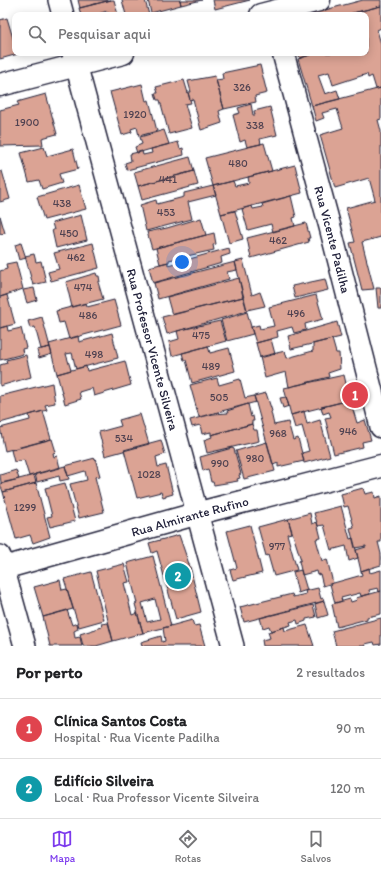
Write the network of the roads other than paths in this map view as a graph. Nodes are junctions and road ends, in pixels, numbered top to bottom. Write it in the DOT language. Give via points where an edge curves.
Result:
graph roads {
  1 [pos="59,0"];
  2 [pos="319,0"];
  3 [pos="269,11"];
  4 [pos="62,12"];
  5 [pos="99,56"];
  6 [pos="284,56"];
  7 [pos="75,59"];
  8 [pos="0,85"];
  9 [pos="381,426"];
  10 [pos="381,466"];
  11 [pos="198,513"];
  12 [pos="1,564"];
  13 [pos="25,646"];
  14 [pos="233,646"];
  1 -- 4 [label="street"];
  2 -- 3 [label="street"];
  5 -- 7 [label="street"];
  6 -- 9 [label="street, Rua Vicente Padilha"];
  7 -- 8 [label="street"];
  7 -- 11 [label="street, Rua Professor Vicente Silveira"];
  10 -- 11 [label="street, Rua Almirante Rufino"];
  11 -- 12 [label="street, Rua Almirante Rufino"];
  11 -- 14 [label="street, Rua Professor Vicente Silveira"];
  12 -- 13 [label="street"];
}
